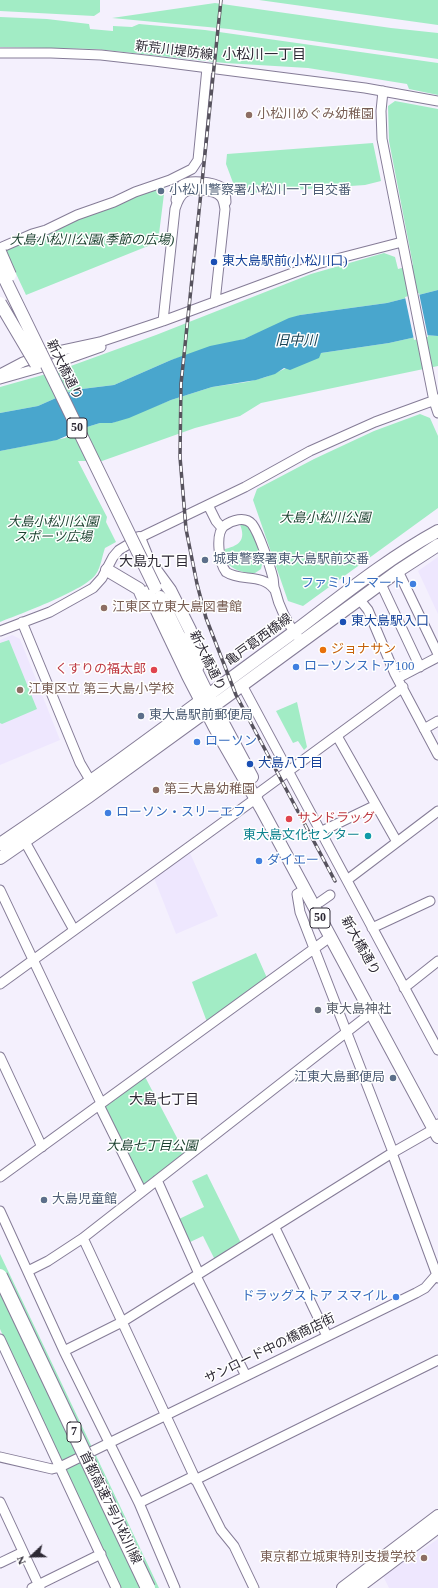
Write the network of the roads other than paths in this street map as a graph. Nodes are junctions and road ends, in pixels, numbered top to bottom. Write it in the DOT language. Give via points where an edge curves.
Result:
graph roads {
  1 [pos="0,53"];
  2 [pos="207,68"];
  3 [pos="383,91"];
  4 [pos="438,101"];
  5 [pos="402,242"];
  6 [pos="0,248"];
  7 [pos="0,252"];
  8 [pos="0,269"];
  9 [pos="0,288"];
  10 [pos="215,302"];
  11 [pos="0,303"];
  12 [pos="163,321"];
  13 [pos="40,362"];
  14 [pos="0,374"];
  15 [pos="0,379"];
  16 [pos="436,400"];
  17 [pos="438,413"];
  18 [pos="208,505"];
  19 [pos="222,528"];
  20 [pos="438,531"];
  21 [pos="139,538"];
  22 [pos="438,544"];
  23 [pos="265,556"];
  24 [pos="384,565"];
  25 [pos="107,570"];
  26 [pos="398,571"];
  27 [pos="247,578"];
  28 [pos="365,578"];
  29 [pos="382,583"];
  30 [pos="274,589"];
  31 [pos="360,600"];
  32 [pos="22,622"];
  33 [pos="0,631"];
  34 [pos="294,632"];
  35 [pos="302,642"];
  36 [pos="438,654"];
  37 [pos="438,657"];
  38 [pos="420,667"];
  39 [pos="194,677"];
  40 [pos="398,678"];
  41 [pos="242,685"];
  42 [pos="403,687"];
  43 [pos="204,698"];
  44 [pos="210,709"];
  45 [pos="438,721"];
  46 [pos="424,729"];
  47 [pos="337,736"];
  48 [pos="438,755"];
  49 [pos="288,772"];
  50 [pos="90,780"];
  51 [pos="258,795"];
  52 [pos="376,805"];
  53 [pos="438,811"];
  54 [pos="320,832"];
  55 [pos="24,840"];
  56 [pos="398,842"];
  57 [pos="3,846"];
  58 [pos="347,880"];
  59 [pos="0,890"];
  60 [pos="304,890"];
  61 [pos="330,895"];
  62 [pos="430,901"];
  63 [pos="320,902"];
  64 [pos="372,928"];
  65 [pos="74,930"];
  66 [pos="330,937"];
  67 [pos="314,947"];
  68 [pos="33,960"];
  69 [pos="438,961"];
  70 [pos="0,984"];
  71 [pos="404,988"];
  72 [pos="372,1013"];
  73 [pos="347,1032"];
  74 [pos="438,1050"];
  75 [pos="0,1057"];
  76 [pos="100,1104"];
  77 [pos="437,1128"];
  78 [pos="42,1147"];
  79 [pos="392,1152"];
  80 [pos="0,1177"];
  81 [pos="156,1180"];
  82 [pos="142,1192"];
  83 [pos="0,1212"];
  84 [pos="275,1229"];
  85 [pos="83,1238"];
  86 [pos="28,1272"];
  87 [pos="197,1275"];
  88 [pos="438,1275"];
  89 [pos="0,1276"];
  90 [pos="0,1296"];
  91 [pos="122,1322"];
  92 [pos="326,1336"];
  93 [pos="1,1345"];
  94 [pos="64,1351"];
  95 [pos="438,1360"];
  96 [pos="246,1376"];
  97 [pos="165,1414"];
  98 [pos="109,1442"];
  99 [pos="0,1457"];
  100 [pos="60,1467"];
  101 [pos="194,1478"];
  102 [pos="0,1502"];
  103 [pos="138,1503"];
  104 [pos="438,1516"];
  105 [pos="438,1527"];
  106 [pos="23,1552"];
  107 [pos="100,1554"];
  108 [pos="0,1563"];
  109 [pos="37,1587"];
  110 [pos="116,1588"];
  111 [pos="138,1588"];
  112 [pos="148,1588"];
  113 [pos="175,1588"];
  114 [pos="254,1588"];
  115 [pos="342,1588"];
  116 [pos="358,1588"];
  1 -- 2 [label="street, 新荒川堤防線" via="101,55"];
  2 -- 3 [label="street, 新荒川堤防線"];
  2 -- 6 [label="street" via="198,160 192,170"];
  3 -- 4 [label="street, 新荒川堤防線"];
  3 -- 5 [label="street" via="382,139"];
  5 -- 10 [label="street" via="317,264"];
  5 -- 16 [label="street" via="427,368"];
  7 -- 13 [label="main road, bridge" via="18,292"];
  8 -- 13 [label="main road, 新大橋通り / 50, bridge"];
  9 -- 13 [label="main road, 新大橋通り / 50, bridge"];
  10 -- 12 [label="street"];
  10 -- 12 [label="street" via="225,209 218,194 193,190 181,195 175,209"];
  11 -- 13 [label="main road, bridge"];
  12 -- 14 [label="street" via="100,342 48,353"];
  12 -- 15 [label="street" via="74,357"];
  13 -- 39 [label="main road, 新大橋通り / 50"];
  16 -- 17 [label="street"];
  16 -- 18 [label="street" via="375,422 317,448"];
  18 -- 19 [label="street"];
  18 -- 21 [label="street"];
  19 -- 23 [label="street" via="237,520 248,521 256,530"];
  19 -- 27 [label="street" via="219,539 224,570 228,574"];
  20 -- 24 [label="main road, 亀戸葛西橋線"];
  21 -- 25 [label="street" via="119,550"];
  21 -- 39 [label="main road" via="148,560 170,590 190,630 197,660"];
  22 -- 26 [label="main road, 亀戸葛西橋線"];
  23 -- 27 [label="street" via="264,572"];
  23 -- 30 [label="street"];
  24 -- 28 [label="main road, 亀戸葛西橋線"];
  24 -- 29 [label="main road" via="381,572"];
  25 -- 32 [label="street" via="93,588 50,612"];
  25 -- 39 [label="main road" via="139,590 169,652"];
  26 -- 29 [label="main road, 亀戸葛西橋線"];
  26 -- 36 [label="street"];
  27 -- 30 [label="street" via="264,581"];
  28 -- 29 [label="main road" via="371,577"];
  28 -- 34 [label="main road, 亀戸葛西橋線"];
  29 -- 31 [label="main road, 亀戸葛西橋線"];
  29 -- 38 [label="street"];
  30 -- 34 [label="street"];
  31 -- 35 [label="main road, 亀戸葛西橋線"];
  31 -- 40 [label="street" via="368,610"];
  32 -- 33 [label="street"];
  32 -- 50 [label="street" via="80,763"];
  34 -- 35 [label="street"];
  34 -- 43 [label="main road, 亀戸葛西橋線"];
  35 -- 41 [label="main road, 亀戸葛西橋線"];
  37 -- 38 [label="street"];
  38 -- 40 [label="street"];
  39 -- 43 [label="main road, 新大橋通り / 50"];
  40 -- 42 [label="street"];
  41 -- 44 [label="main road, 亀戸葛西橋線"];
  41 -- 49 [label="street"];
  42 -- 46 [label="street"];
  42 -- 47 [label="street"];
  43 -- 44 [label="main road, 新大橋通り / 50"];
  43 -- 50 [label="main road, 亀戸葛西橋線"];
  44 -- 51 [label="main road, 新大橋通り / 50"];
  44 -- 55 [label="main road, 亀戸葛西橋線"];
  45 -- 46 [label="street"];
  46 -- 48 [label="street"];
  47 -- 49 [label="street"];
  47 -- 52 [label="street"];
  49 -- 51 [label="street"];
  49 -- 54 [label="street"];
  50 -- 57 [label="main road, 亀戸葛西橋線"];
  51 -- 60 [label="main road, 新大橋通り / 50"];
  51 -- 63 [label="main road, 新大橋通り / 50"];
  51 -- 65 [label="street"];
  52 -- 54 [label="street"];
  52 -- 56 [label="street"];
  53 -- 56 [label="street"];
  54 -- 58 [label="street"];
  55 -- 57 [label="main road, 亀戸葛西橋線"];
  55 -- 65 [label="street"];
  56 -- 58 [label="street"];
  58 -- 64 [label="street"];
  59 -- 68 [label="street"];
  60 -- 66 [label="main road, 新大橋通り / 50"];
  60 -- 67 [label="street" via="297,894 300,912"];
  61 -- 63 [label="street"];
  62 -- 64 [label="street"];
  63 -- 77 [label="main road, 新大橋通り / 50"];
  64 -- 71 [label="street"];
  65 -- 68 [label="street"];
  66 -- 67 [label="street"];
  66 -- 72 [label="main road, 新大橋通り / 50"];
  67 -- 73 [label="street"];
  67 -- 76 [label="street"];
  68 -- 70 [label="street"];
  68 -- 76 [label="street"];
  69 -- 71 [label="street"];
  71 -- 74 [label="street"];
  72 -- 73 [label="street"];
  72 -- 77 [label="main road, 新大橋通り / 50"];
  73 -- 79 [label="street"];
  73 -- 81 [label="street"];
  75 -- 78 [label="street"];
  76 -- 78 [label="street"];
  76 -- 82 [label="street"];
  77 -- 79 [label="street"];
  78 -- 80 [label="street"];
  79 -- 84 [label="street"];
  79 -- 88 [label="street"];
  81 -- 82 [label="street"];
  81 -- 87 [label="street"];
  82 -- 85 [label="street"];
  83 -- 86 [label="street"];
  84 -- 87 [label="street"];
  84 -- 92 [label="street"];
  85 -- 86 [label="street"];
  85 -- 91 [label="street"];
  86 -- 94 [label="street"];
  87 -- 91 [label="street"];
  87 -- 96 [label="street"];
  88 -- 92 [label="street, サンロード中の橋商店街" via="425,1288"];
  89 -- 112 [label="highway, 首都高速7号小松川線 / 7, bridge"];
  90 -- 111 [label="highway, 首都高速7号小松川線 / 7"];
  91 -- 94 [label="street"];
  91 -- 97 [label="street"];
  92 -- 96 [label="street, サンロード中の橋商店街"];
  93 -- 100 [label="street"];
  94 -- 98 [label="street"];
  95 -- 101 [label="street"];
  96 -- 97 [label="street, サンロード中の橋商店街"];
  97 -- 98 [label="street, サンロード中の橋商店街"];
  97 -- 101 [label="street"];
  98 -- 100 [label="street, サンロード中の橋商店街"];
  98 -- 103 [label="street"];
  99 -- 100 [label="street" via="52,1469"];
  100 -- 107 [label="street"];
  101 -- 103 [label="street"];
  101 -- 114 [label="street" via="221,1530 234,1546"];
  102 -- 106 [label="street"];
  103 -- 113 [label="street"];
  104 -- 115 [label="main road"];
  105 -- 116 [label="main road"];
  106 -- 108 [label="street"];
  106 -- 109 [label="street"];
  107 -- 109 [label="street"];
  107 -- 110 [label="street"];
}
